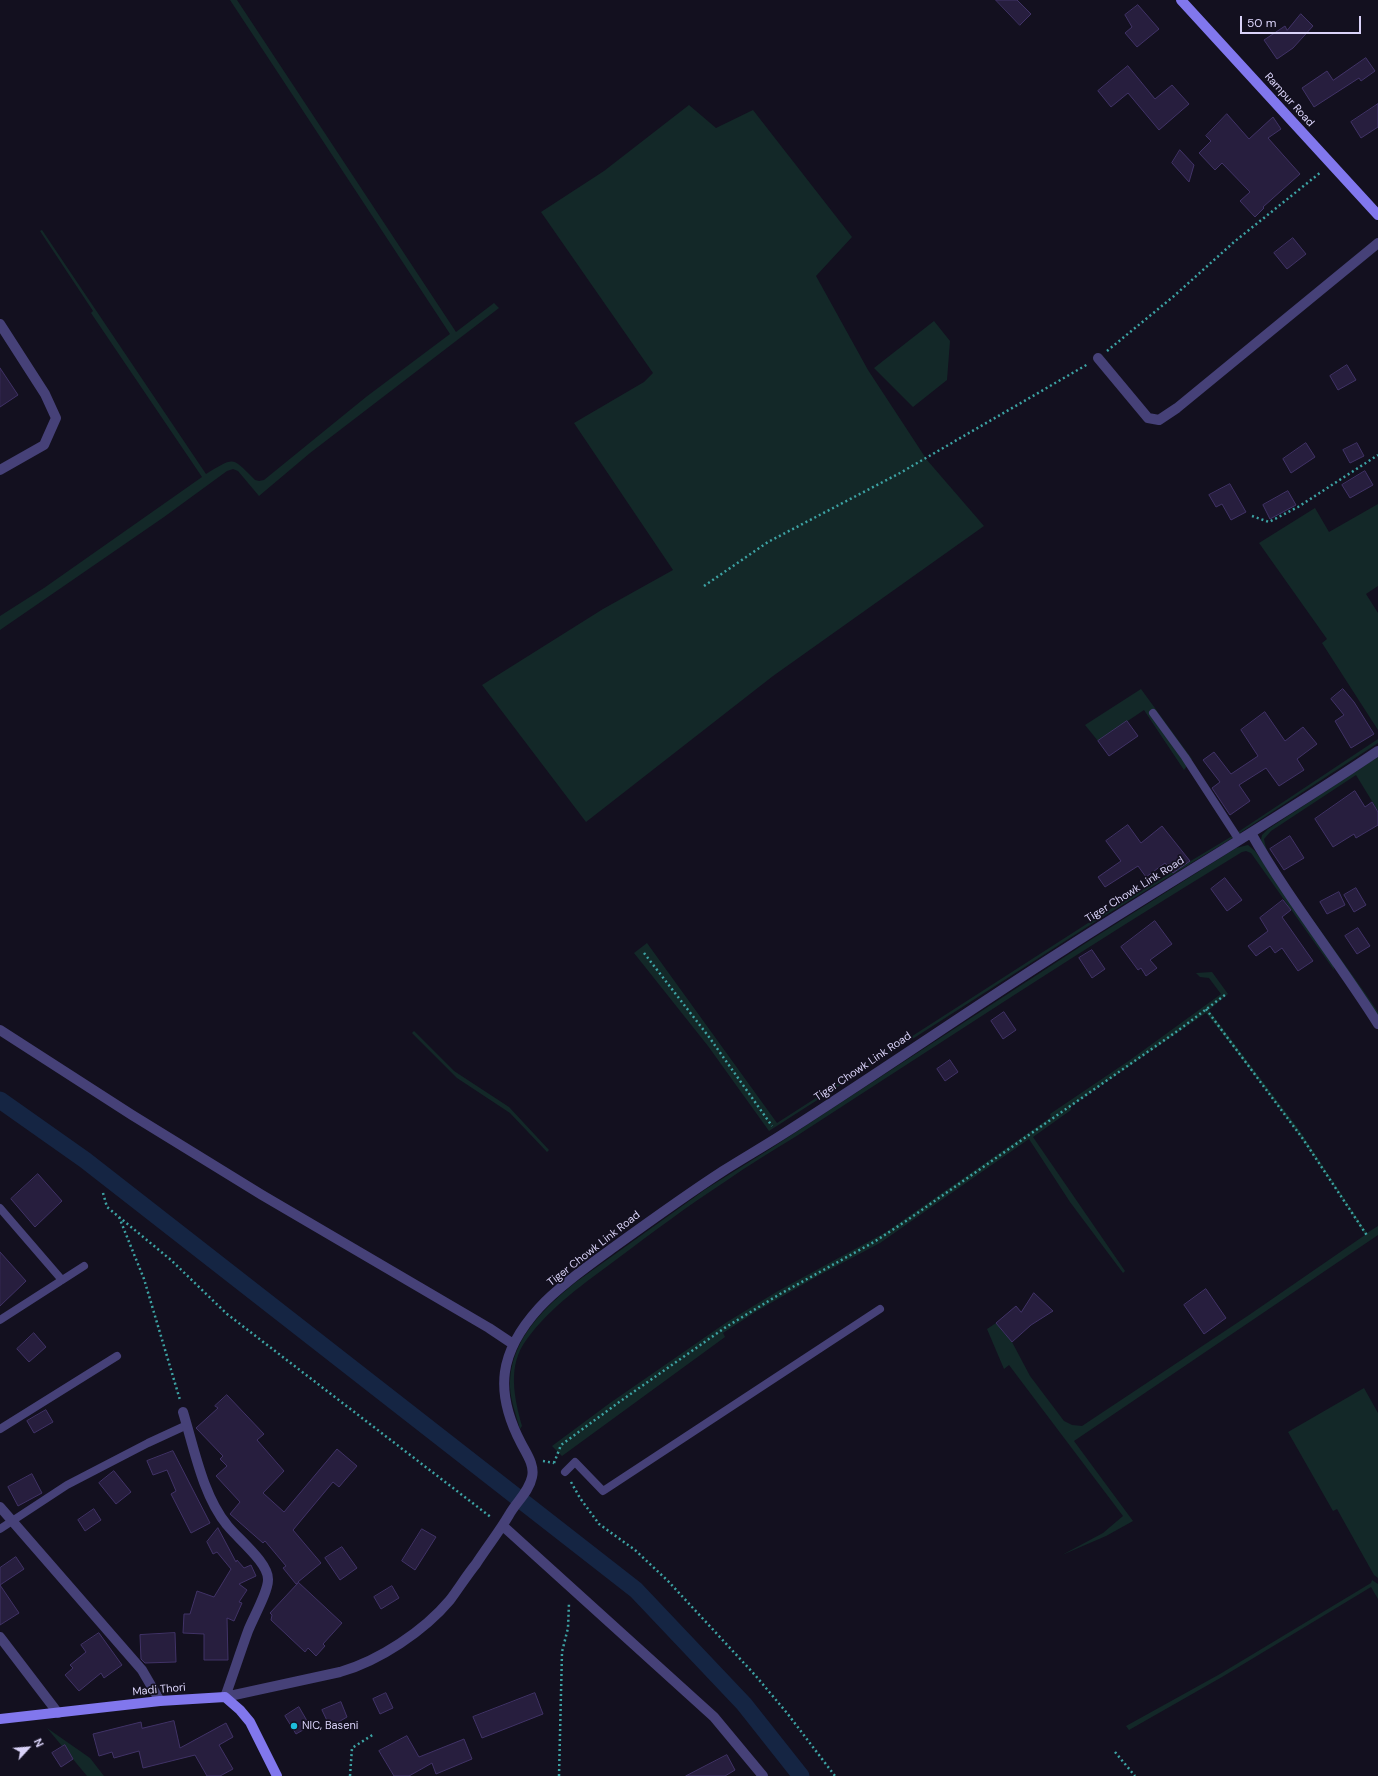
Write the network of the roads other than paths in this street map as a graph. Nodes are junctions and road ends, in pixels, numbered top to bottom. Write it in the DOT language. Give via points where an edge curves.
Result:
graph roads {
  1 [pos="1181,0"];
  2 [pos="1378,215"];
  3 [pos="1378,242"];
  4 [pos="0,324"];
  5 [pos="1098,358"];
  6 [pos="0,470"];
  7 [pos="1153,713"];
  8 [pos="1378,751"];
  9 [pos="1251,833"];
  10 [pos="1239,840"];
  11 [pos="1378,1024"];
  12 [pos="0,1030"];
  13 [pos="0,1208"];
  14 [pos="84,1266"];
  15 [pos="62,1280"];
  16 [pos="880,1309"];
  17 [pos="0,1320"];
  18 [pos="513,1344"];
  19 [pos="117,1356"];
  20 [pos="183,1412"];
  21 [pos="187,1425"];
  22 [pos="0,1429"];
  23 [pos="565,1472"];
  24 [pos="0,1507"];
  25 [pos="12,1521"];
  26 [pos="503,1526"];
  27 [pos="0,1529"];
  28 [pos="0,1637"];
  29 [pos="225,1697"];
  30 [pos="160,1701"];
  31 [pos="58,1713"];
  32 [pos="0,1719"];
  33 [pos="277,1776"];
  34 [pos="763,1776"];
  1 -- 2 [label="main road, Rampur Road"];
  3 -- 5 [label="street" via="1177,408 1159,420 1148,418"];
  4 -- 6 [label="street" via="45,394 56,418 44,445"];
  7 -- 10 [label="lane"];
  8 -- 9 [label="street, Tiger Chowk Link Road"];
  9 -- 10 [label="street, Tiger Chowk Link Road"];
  9 -- 11 [label="street" via="1268,864 1352,982"];
  10 -- 18 [label="street, Tiger Chowk Link Road" via="1065,949 725,1170 595,1261 541,1306"];
  12 -- 18 [label="street" via="262,1195"];
  13 -- 15 [label="lane"];
  14 -- 15 [label="lane"];
  15 -- 17 [label="lane"];
  16 -- 23 [label="lane" via="603,1491 576,1462"];
  18 -- 26 [label="street, Tiger Chowk Link Road" via="504,1372 504,1397 509,1417 533,1469 532,1479"];
  19 -- 22 [label="lane"];
  20 -- 21 [label="street"];
  21 -- 25 [label="lane" via="67,1485"];
  21 -- 29 [label="street" via="198,1465 212,1501 226,1524 259,1558 266,1569 268,1580"];
  24 -- 25 [label="street"];
  25 -- 27 [label="lane"];
  25 -- 30 [label="street" via="142,1670"];
  26 -- 29 [label="street, Tiger Chowk Link Road" via="449,1600 430,1620 376,1658 340,1672"];
  26 -- 34 [label="street" via="714,1717"];
  28 -- 31 [label="street"];
  29 -- 30 [label="main road, Madi Thori"];
  29 -- 33 [label="main road" via="250,1722"];
  30 -- 31 [label="main road, Madi Thori"];
  31 -- 32 [label="main road, Madi Thori"];
}
